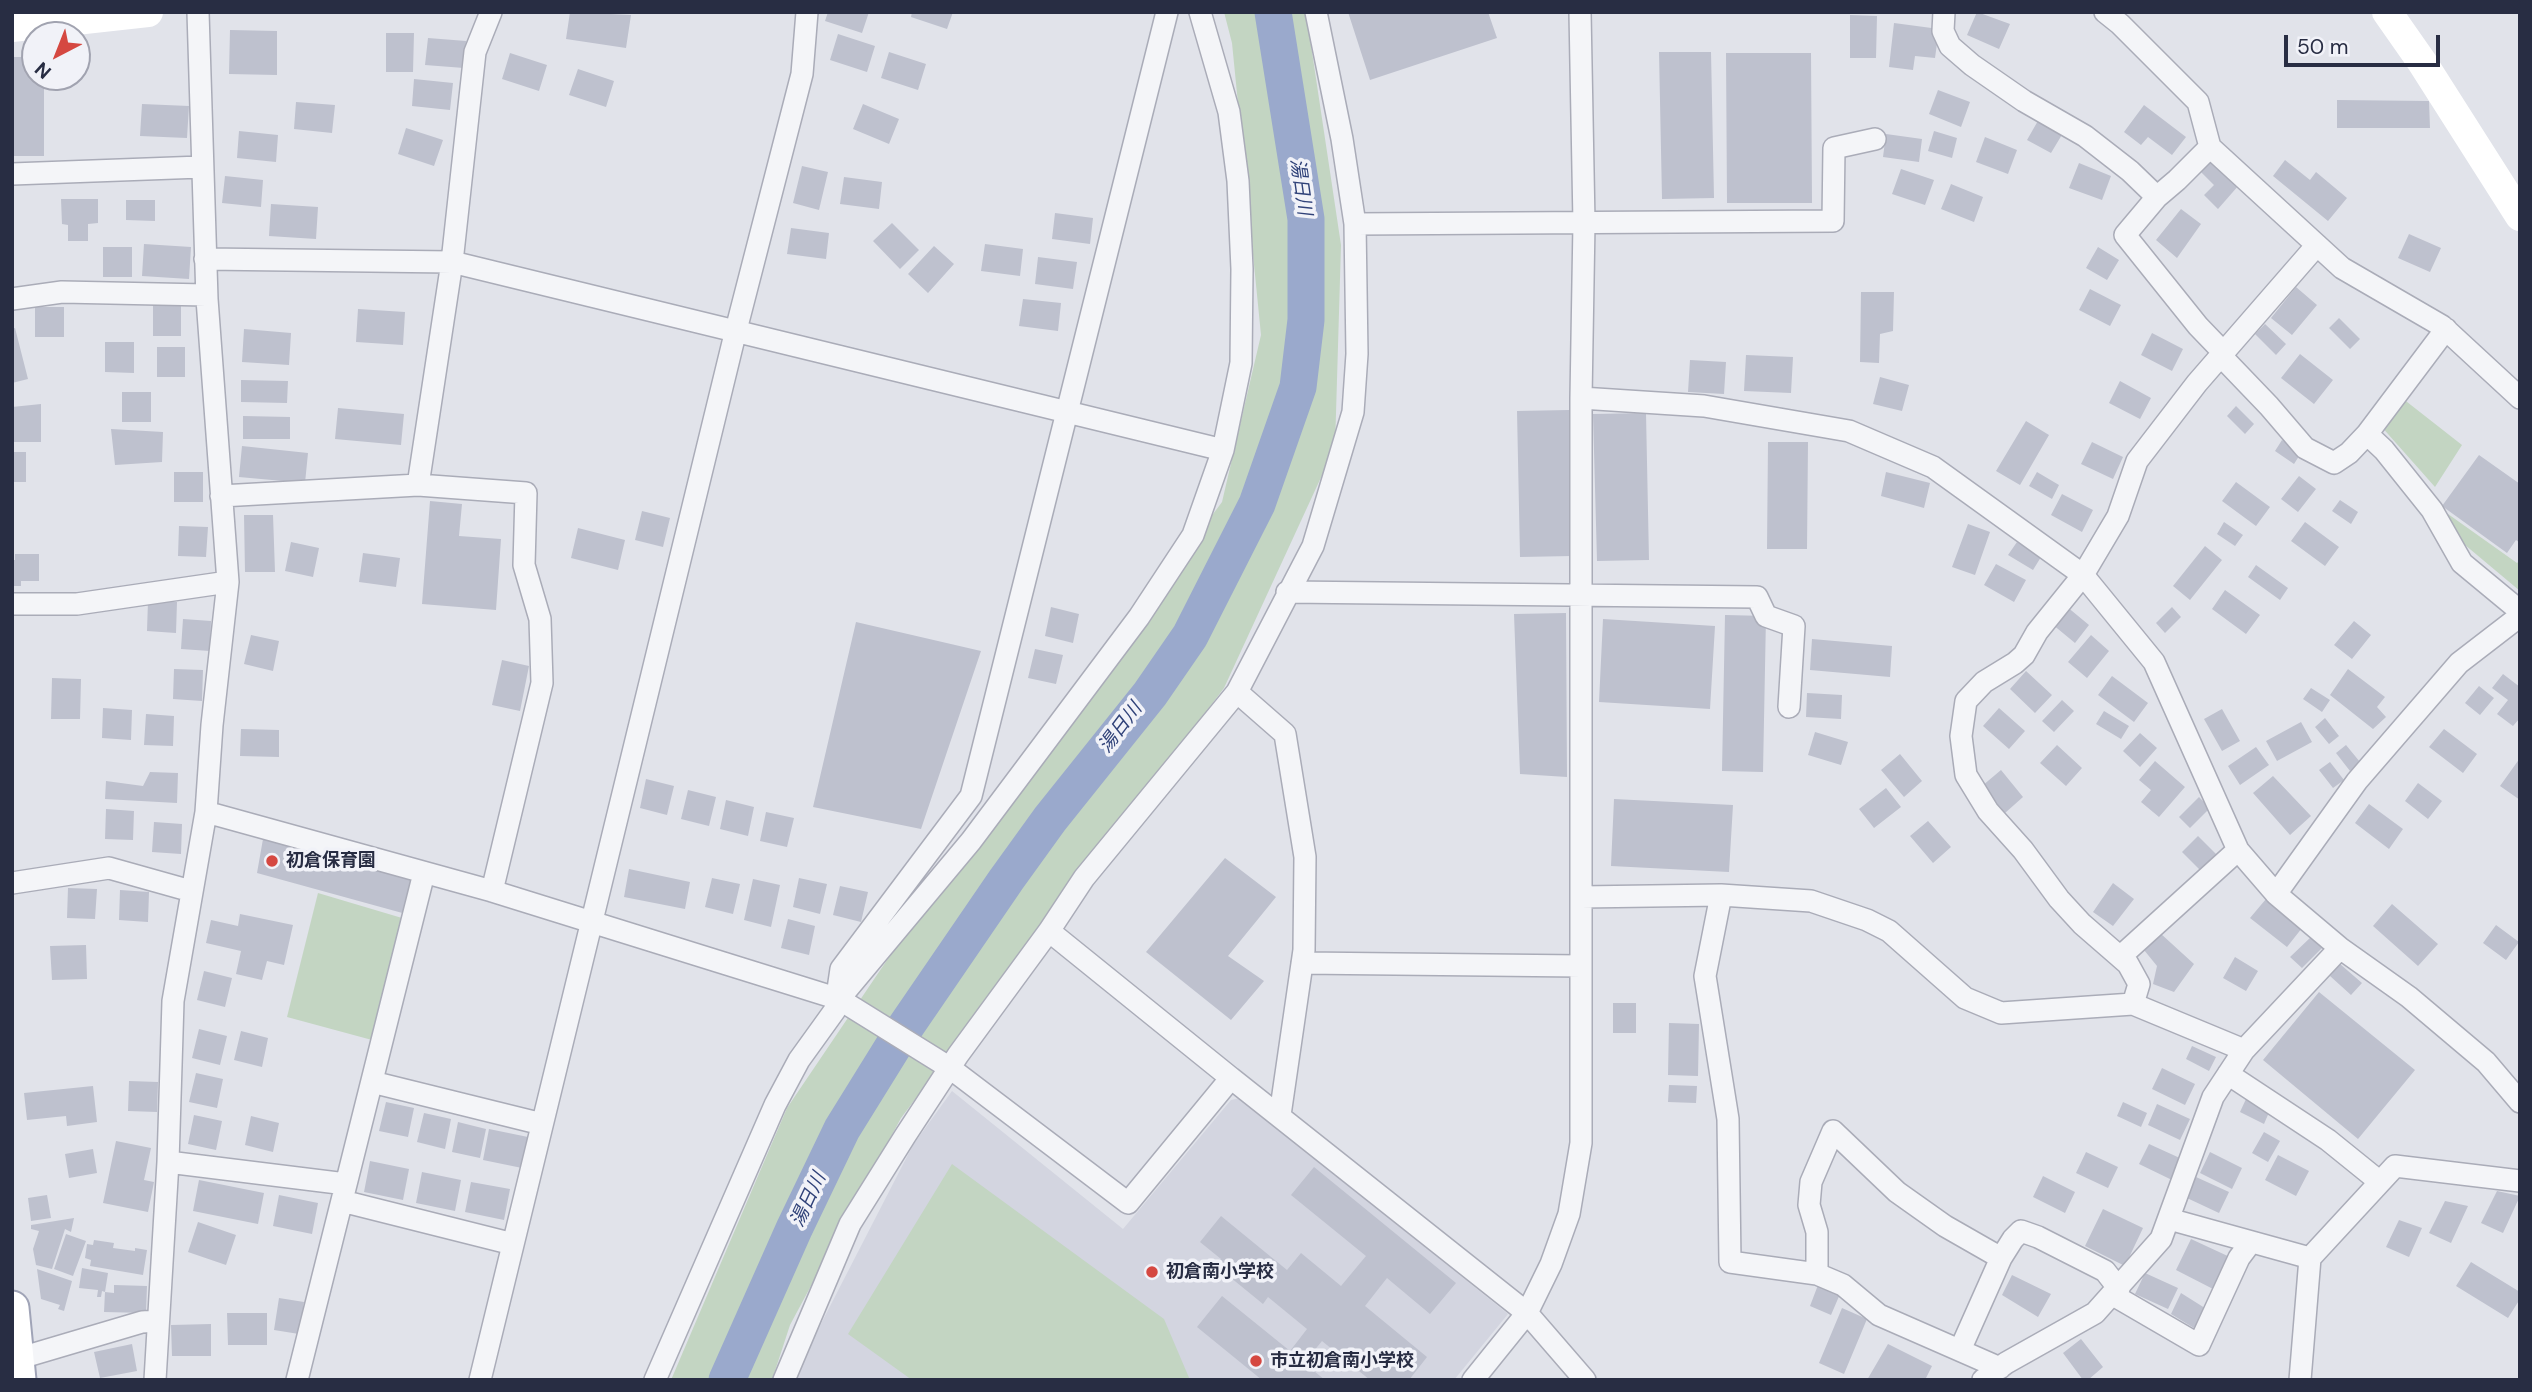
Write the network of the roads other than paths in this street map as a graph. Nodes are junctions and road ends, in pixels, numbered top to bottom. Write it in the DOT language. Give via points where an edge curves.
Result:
graph roads {
  1 [pos="148,12"];
  2 [pos="198,12"];
  3 [pos="491,12"];
  4 [pos="807,12"];
  5 [pos="1167,12"];
  6 [pos="1200,12"];
  7 [pos="1316,12"];
  8 [pos="1580,12"];
  9 [pos="1944,12"];
  10 [pos="2105,12"];
  11 [pos="2387,12"];
  12 [pos="54,18"];
  13 [pos="12,27"];
  14 [pos="1875,139"];
  15 [pos="2210,147"];
  16 [pos="201,167"];
  17 [pos="12,174"];
  18 [pos="2157,197"];
  19 [pos="2520,216"];
  20 [pos="1584,223"];
  21 [pos="1355,224"];
  22 [pos="2317,245"];
  23 [pos="205,259"];
  24 [pos="452,262"];
  25 [pos="206,295"];
  26 [pos="12,299"];
  27 [pos="2446,329"];
  28 [pos="736,330"];
  29 [pos="2223,355"];
  30 [pos="1581,398"];
  31 [pos="2520,398"];
  32 [pos="1068,411"];
  33 [pos="2367,434"];
  34 [pos="1223,450"];
  35 [pos="418,485"];
  36 [pos="221,496"];
  37 [pos="2083,575"];
  38 [pos="228,582"];
  39 [pos="1287,592"];
  40 [pos="1581,595"];
  41 [pos="12,604"];
  42 [pos="2520,611"];
  43 [pos="2520,616"];
  44 [pos="1237,692"];
  45 [pos="1789,707"];
  46 [pos="206,812"];
  47 [pos="2238,850"];
  48 [pos="424,873"];
  49 [pos="12,883"];
  50 [pos="191,891"];
  51 [pos="492,891"];
  52 [pos="2276,894"];
  53 [pos="1721,895"];
  54 [pos="1581,897"];
  55 [pos="590,920"];
  56 [pos="1049,931"];
  57 [pos="2340,948"];
  58 [pos="2120,957"];
  59 [pos="1302,963"];
  60 [pos="1581,966"];
  61 [pos="843,1002"];
  62 [pos="2133,1004"];
  63 [pos="2244,1050"];
  64 [pos="945,1065"];
  65 [pos="2228,1074"];
  66 [pos="1231,1077"];
  67 [pos="372,1082"];
  68 [pos="2520,1102"];
  69 [pos="1280,1115"];
  70 [pos="542,1124"];
  71 [pos="169,1162"];
  72 [pos="2520,1181"];
  73 [pos="2380,1182"];
  74 [pos="344,1192"];
  75 [pos="2169,1219"];
  76 [pos="2251,1242"];
  77 [pos="513,1244"];
  78 [pos="2001,1258"];
  79 [pos="2310,1258"];
  80 [pos="1817,1274"];
  81 [pos="2116,1292"];
  82 [pos="12,1308"];
  83 [pos="1527,1313"];
  84 [pos="158,1321"];
  85 [pos="1960,1350"];
  86 [pos="18,1370"];
  87 [pos="1992,1374"];
  88 [pos="155,1380"];
  89 [pos="297,1380"];
  90 [pos="480,1380"];
  91 [pos="655,1380"];
  92 [pos="784,1380"];
  93 [pos="1473,1380"];
  94 [pos="1585,1380"];
  95 [pos="2301,1380"];
  1 -- 12 [label="street"];
  2 -- 16 [label="street"];
  3 -- 24 [label="street" via="475,52"];
  4 -- 28 [label="street" via="802,74"];
  5 -- 32 [label="street"];
  6 -- 34 [label="street" via="1229,111 1238,181 1241,363"];
  7 -- 21 [label="street"];
  8 -- 20 [label="street"];
  9 -- 18 [label="street" via="1943,30 1950,46 2024,101 2085,136"];
  10 -- 15 [label="street" via="2199,102"];
  11 -- 19 [label="street"];
  12 -- 13 [label="street"];
  14 -- 20 [label="street" via="1834,148 1833,221"];
  15 -- 18 [label="street"];
  15 -- 22 [label="street"];
  16 -- 17 [label="street"];
  16 -- 23 [label="street"];
  18 -- 29 [label="street" via="2125,235"];
  20 -- 21 [label="street"];
  20 -- 30 [label="street"];
  21 -- 39 [label="street" via="1353,412 1312,546"];
  22 -- 27 [label="street" via="2342,268"];
  22 -- 29 [label="street"];
  23 -- 24 [label="street"];
  23 -- 25 [label="street"];
  24 -- 28 [label="street"];
  24 -- 35 [label="street"];
  25 -- 26 [label="street" via="62,292"];
  25 -- 36 [label="street"];
  27 -- 31 [label="street"];
  27 -- 33 [label="street"];
  28 -- 32 [label="street"];
  28 -- 55 [label="street"];
  29 -- 33 [label="street" via="2305,449 2334,463"];
  29 -- 37 [label="street" via="2137,461 2118,516"];
  30 -- 37 [label="street" via="1704,406 1849,431 1933,467"];
  30 -- 40 [label="street"];
  32 -- 34 [label="street"];
  32 -- 61 [label="street" via="971,796 841,969"];
  33 -- 42 [label="street" via="2432,510 2462,563"];
  34 -- 61 [label="street" via="1193,535 1139,617"];
  35 -- 36 [label="street"];
  35 -- 51 [label="street" via="526,494 524,565 540,619 542,683"];
  36 -- 38 [label="street"];
  37 -- 47 [label="street" via="2154,662"];
  37 -- 58 [label="street" via="2024,655 1984,682 1966,701 1961,736 1966,775 1988,811 2067,907"];
  38 -- 41 [label="street" via="78,604"];
  38 -- 46 [label="street"];
  39 -- 40 [label="street"];
  39 -- 44 [label="street"];
  40 -- 45 [label="street" via="1757,597 1766,616 1794,626"];
  40 -- 54 [label="street"];
  43 -- 52 [label="street" via="2459,663 2357,781"];
  44 -- 56 [label="street" via="1084,878"];
  44 -- 59 [label="street" via="1285,734 1305,857"];
  46 -- 48 [label="street"];
  46 -- 50 [label="street"];
  47 -- 52 [label="street"];
  47 -- 58 [label="street"];
  48 -- 51 [label="street"];
  48 -- 67 [label="street"];
  49 -- 50 [label="street" via="109,868"];
  50 -- 71 [label="street" via="173,1001"];
  51 -- 55 [label="street"];
  52 -- 57 [label="street"];
  53 -- 54 [label="street"];
  53 -- 62 [label="street" via="1811,901 1867,920 1889,931 1965,999 2001,1013"];
  53 -- 80 [label="street" via="1705,976 1728,1119 1730,1262"];
  54 -- 60 [label="street"];
  55 -- 61 [label="street"];
  55 -- 70 [label="street"];
  56 -- 64 [label="street"];
  56 -- 66 [label="street"];
  57 -- 63 [label="street"];
  57 -- 68 [label="street" via="2409,997 2486,1062"];
  58 -- 62 [label="street" via="2139,984"];
  59 -- 60 [label="street"];
  59 -- 69 [label="street"];
  60 -- 83 [label="street" via="1581,1143 1569,1214"];
  61 -- 64 [label="street"];
  61 -- 91 [label="street" via="799,1060 775,1105"];
  62 -- 63 [label="street"];
  63 -- 65 [label="street"];
  64 -- 66 [label="street" via="1128,1203"];
  64 -- 92 [label="street" via="850,1224"];
  65 -- 73 [label="street" via="2328,1140"];
  65 -- 75 [label="street" via="2213,1097"];
  66 -- 69 [label="street"];
  67 -- 70 [label="street"];
  67 -- 74 [label="street"];
  69 -- 83 [label="street"];
  70 -- 77 [label="street"];
  71 -- 74 [label="street"];
  71 -- 84 [label="street"];
  72 -- 73 [label="street" via="2395,1166"];
  73 -- 79 [label="street"];
  74 -- 77 [label="street"];
  74 -- 89 [label="street"];
  75 -- 76 [label="street"];
  75 -- 81 [label="street" via="2161,1239"];
  76 -- 79 [label="street"];
  76 -- 81 [label="street" via="2239,1258 2200,1345"];
  77 -- 90 [label="street"];
  78 -- 80 [label="street" via="1897,1192 1833,1131 1811,1182 1808,1205 1817,1232"];
  78 -- 81 [label="street" via="2021,1231 2105,1270"];
  78 -- 85 [label="street"];
  79 -- 95 [label="street"];
  80 -- 85 [label="street" via="1843,1285 1879,1315"];
  81 -- 87 [label="street" via="2095,1313"];
  82 -- 86 [label="main road"];
  83 -- 93 [label="street"];
  83 -- 94 [label="street"];
  84 -- 86 [label="street" via="142,1322"];
  84 -- 88 [label="street"];
  85 -- 87 [label="street"];
}
